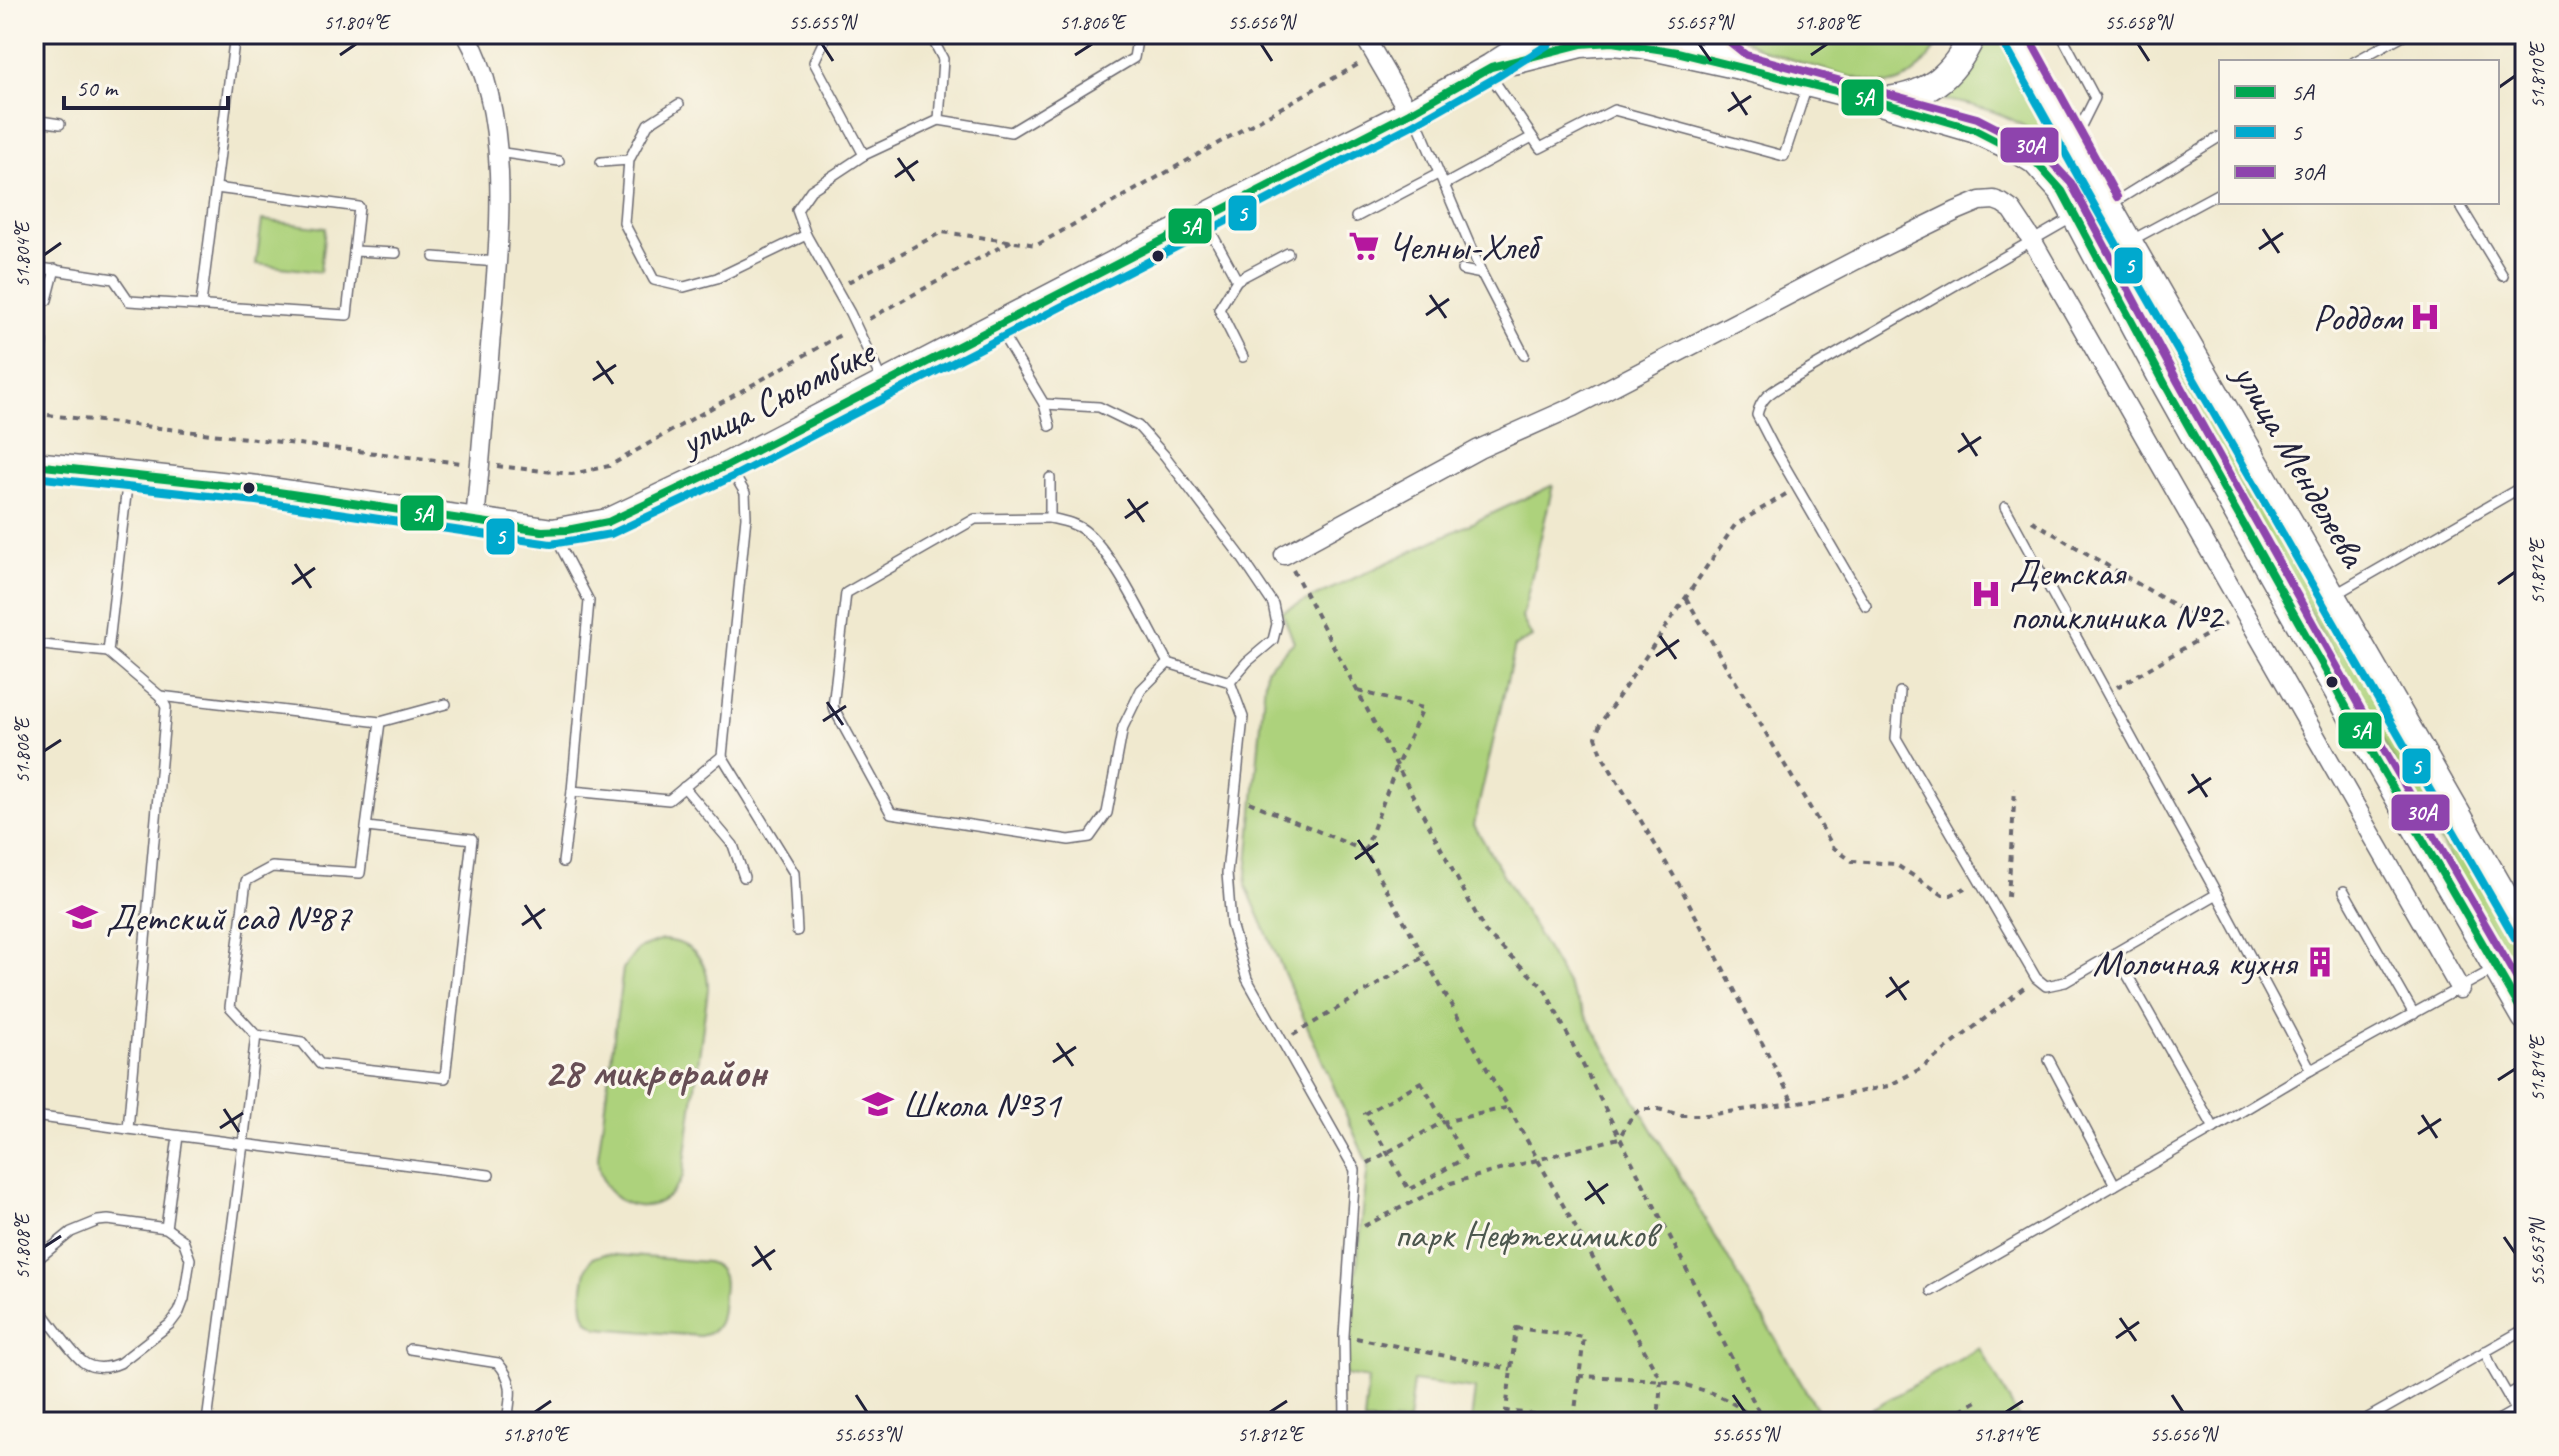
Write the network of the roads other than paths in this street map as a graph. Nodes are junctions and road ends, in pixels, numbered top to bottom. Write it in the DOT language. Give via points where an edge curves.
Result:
graph roads {
  1 [pos="235,34"];
  2 [pos="466,34"];
  3 [pos="827,34"];
  4 [pos="930,34"];
  5 [pos="1138,34"];
  6 [pos="1363,34"];
  7 [pos="1542,34"];
  8 [pos="1710,34"];
  9 [pos="1973,34"];
  10 [pos="2013,34"];
  11 [pos="2061,34"];
  12 [pos="2404,34"];
  13 [pos="2358,60"];
  14 [pos="1740,66"];
  15 [pos="1489,68"];
  16 [pos="1808,84"];
  17 [pos="1877,101"];
  18 [pos="679,104"];
  19 [pos="1410,112"];
  20 [pos="34,120"];
  21 [pos="939,120"];
  22 [pos="60,124"];
  23 [pos="1532,137"];
  24 [pos="2219,137"];
  25 [pos="2073,141"];
  26 [pos="497,152"];
  27 [pos="864,155"];
  28 [pos="629,160"];
  29 [pos="559,161"];
  30 [pos="601,162"];
  31 [pos="1438,174"];
  32 [pos="1444,185"];
  33 [pos="216,188"];
  34 [pos="2219,193"];
  35 [pos="2459,204"];
  36 [pos="2108,206"];
  37 [pos="1356,217"];
  38 [pos="1203,218"];
  39 [pos="2078,220"];
  40 [pos="806,235"];
  41 [pos="2032,240"];
  42 [pos="2129,241"];
  43 [pos="354,251"];
  44 [pos="396,253"];
  45 [pos="1288,253"];
  46 [pos="434,257"];
  47 [pos="497,262"];
  48 [pos="34,267"];
  49 [pos="55,269"];
  50 [pos="1462,270"];
  51 [pos="1482,274"];
  52 [pos="2503,276"];
  53 [pos="1237,280"];
  54 [pos="47,300"];
  55 [pos="201,304"];
  56 [pos="998,326"];
  57 [pos="42,341"];
  58 [pos="1524,355"];
  59 [pos="1243,357"];
  60 [pos="884,385"];
  61 [pos="1044,404"];
  62 [pos="34,412"];
  63 [pos="1050,426"];
  64 [pos="34,465"];
  65 [pos="728,465"];
  66 [pos="128,476"];
  67 [pos="1050,478"];
  68 [pos="2525,485"];
  69 [pos="2005,507"];
  70 [pos="1050,518"];
  71 [pos="475,522"];
  72 [pos="553,532"];
  73 [pos="1284,555"];
  74 [pos="2331,597"];
  75 [pos="1866,606"];
  76 [pos="34,644"];
  77 [pos="108,652"];
  78 [pos="1168,663"];
  79 [pos="1230,682"];
  80 [pos="1900,692"];
  81 [pos="160,696"];
  82 [pos="446,704"];
  83 [pos="380,722"];
  84 [pos="722,756"];
  85 [pos="684,787"];
  86 [pos="572,791"];
  87 [pos="367,827"];
  88 [pos="563,862"];
  89 [pos="744,877"];
  90 [pos="2344,891"];
  91 [pos="2217,894"];
  92 [pos="797,931"];
  93 [pos="2525,932"];
  94 [pos="2115,953"];
  95 [pos="2497,967"];
  96 [pos="2460,989"];
  97 [pos="2414,1014"];
  98 [pos="2525,1017"];
  99 [pos="256,1035"];
  100 [pos="2049,1060"];
  101 [pos="2311,1070"];
  102 [pos="34,1116"];
  103 [pos="2214,1128"];
  104 [pos="128,1129"];
  105 [pos="178,1136"];
  106 [pos="243,1144"];
  107 [pos="489,1175"];
  108 [pos="2115,1185"];
  109 [pos="166,1228"];
  110 [pos="34,1262"];
  111 [pos="1931,1291"];
  112 [pos="34,1301"];
  113 [pos="2525,1329"];
  114 [pos="410,1349"];
  115 [pos="2485,1351"];
  116 [pos="2525,1385"];
  117 [pos="2508,1395"];
  118 [pos="2516,1410"];
  119 [pos="207,1422"];
  120 [pos="507,1422"];
  121 [pos="1345,1422"];
  122 [pos="2361,1422"];
  123 [pos="2495,1422"];
  124 [pos="2523,1422"];
  1 -- 33 [label="lane"];
  2 -- 26 [label="street" via="477,53"];
  3 -- 27 [label="lane" via="814,62"];
  4 -- 21 [label="lane" via="943,59"];
  5 -- 21 [label="lane" via="1134,58 1011,132"];
  6 -- 19 [label="street"];
  7 -- 15 [label="street"];
  8 -- 14 [label="street"];
  9 -- 17 [label="street" via="1945,77 1898,100"];
  10 -- 25 [label="street, улица Менделеева"];
  11 -- 25 [label="lane" via="2095,98"];
  12 -- 13 [label="lane"];
  14 -- 15 [label="street" via="1612,42 1581,44"];
  14 -- 16 [label="street"];
  15 -- 19 [label="street, улица Сююмбике"];
  15 -- 23 [label="lane"];
  16 -- 17 [label="street"];
  16 -- 23 [label="lane" via="1784,156 1614,110 1540,148"];
  17 -- 39 [label="street, улица Менделеева" via="1973,129 2016,149 2049,174"];
  18 -- 28 [label="lane" via="648,124"];
  19 -- 31 [label="lane"];
  19 -- 38 [label="street, улица Сююмбике"];
  20 -- 22 [label="lane"];
  21 -- 27 [label="lane"];
  23 -- 32 [label="lane"];
  24 -- 36 [label="lane"];
  25 -- 36 [label="street, улица Менделеева"];
  26 -- 29 [label="lane"];
  26 -- 47 [label="street"];
  27 -- 40 [label="lane" via="811,190 797,210"];
  28 -- 30 [label="lane"];
  28 -- 40 [label="lane" via="624,223 654,280 684,287 717,278"];
  31 -- 32 [label="lane"];
  31 -- 37 [label="lane"];
  32 -- 51 [label="lane"];
  33 -- 43 [label="lane" via="359,207"];
  33 -- 55 [label="lane"];
  34 -- 42 [label="lane"];
  35 -- 52 [label="lane"];
  36 -- 39 [label="lane"];
  36 -- 42 [label="street, улица Менделеева"];
  38 -- 53 [label="lane"];
  38 -- 56 [label="street, улица Сююмбике"];
  39 -- 41 [label="lane"];
  39 -- 95 [label="street, улица Менделеева" via="2167,388"];
  40 -- 60 [label="lane"];
  41 -- 73 [label="street" via="2002,203 1980,201 1956,211 1573,407 1479,449"];
  41 -- 75 [label="lane" via="1764,397 1757,415"];
  41 -- 96 [label="street"];
  42 -- 74 [label="street, улица Менделеева"];
  43 -- 44 [label="lane"];
  43 -- 55 [label="lane" via="347,315"];
  45 -- 53 [label="lane"];
  46 -- 47 [label="lane"];
  47 -- 71 [label="street"];
  48 -- 49 [label="lane"];
  49 -- 54 [label="lane"];
  49 -- 55 [label="lane" via="114,279 129,301"];
  50 -- 51 [label="lane"];
  51 -- 58 [label="lane"];
  53 -- 59 [label="lane" via="1219,309"];
  56 -- 60 [label="street, улица Сююмбике"];
  56 -- 61 [label="lane"];
  57 -- 62 [label="lane"];
  60 -- 65 [label="street, улица Сююмбике"];
  61 -- 63 [label="lane"];
  61 -- 79 [label="lane" via="1099,407 1138,426 1273,604 1273,640"];
  64 -- 66 [label="street, улица Сююмбике"];
  65 -- 72 [label="street, улица Сююмбике" via="608,522"];
  65 -- 84 [label="lane" via="745,493 746,517"];
  66 -- 71 [label="street, улица Сююмбике" via="258,489"];
  66 -- 77 [label="lane"];
  67 -- 70 [label="lane"];
  68 -- 74 [label="lane"];
  69 -- 91 [label="lane"];
  70 -- 78 [label="lane" via="1085,530 1105,552"];
  70 -- 78 [label="lane" via="975,519 846,593 833,707 891,813 1069,840 1090,837 1107,813 1123,727 1141,690"];
  71 -- 72 [label="street, улица Сююмбике"];
  72 -- 86 [label="lane" via="589,601"];
  74 -- 93 [label="street, улица Менделеева" via="2512,900"];
  76 -- 77 [label="lane"];
  77 -- 81 [label="lane"];
  78 -- 79 [label="lane"];
  79 -- 121 [label="lane" via="1243,717 1227,873 1231,924 1247,979 1355,1170 1344,1336"];
  80 -- 94 [label="lane" via="1896,738 2036,978 2046,986 2065,982"];
  81 -- 83 [label="lane"];
  81 -- 104 [label="lane" via="166,707"];
  82 -- 83 [label="lane"];
  83 -- 87 [label="lane"];
  84 -- 85 [label="lane"];
  84 -- 92 [label="lane" via="794,873"];
  85 -- 86 [label="lane" via="669,800"];
  85 -- 89 [label="lane" via="733,845"];
  86 -- 88 [label="lane"];
  87 -- 99 [label="lane" via="360,873 272,867 246,881 230,1007"];
  87 -- 99 [label="lane" via="472,839 445,1078 320,1064 302,1042"];
  90 -- 97 [label="lane"];
  91 -- 94 [label="lane"];
  91 -- 101 [label="lane"];
  94 -- 103 [label="lane"];
  95 -- 96 [label="lane"];
  95 -- 98 [label="street, улица Менделеева"];
  96 -- 97 [label="lane"];
  97 -- 101 [label="lane"];
  99 -- 106 [label="lane"];
  100 -- 108 [label="lane"];
  101 -- 103 [label="lane"];
  102 -- 104 [label="lane"];
  103 -- 108 [label="lane"];
  104 -- 105 [label="lane"];
  105 -- 106 [label="lane"];
  105 -- 109 [label="lane"];
  106 -- 107 [label="lane"];
  106 -- 119 [label="lane"];
  108 -- 111 [label="lane"];
  109 -- 110 [label="lane" via="98,1221 71,1232"];
  109 -- 112 [label="lane" via="187,1247 184,1299 170,1324 120,1363 100,1368 83,1362"];
  113 -- 115 [label="lane"];
  114 -- 120 [label="lane" via="498,1363 512,1384"];
  115 -- 117 [label="lane"];
  115 -- 122 [label="lane"];
  116 -- 117 [label="lane"];
  117 -- 118 [label="lane"];
  118 -- 123 [label="lane"];
  118 -- 124 [label="lane"];
}
